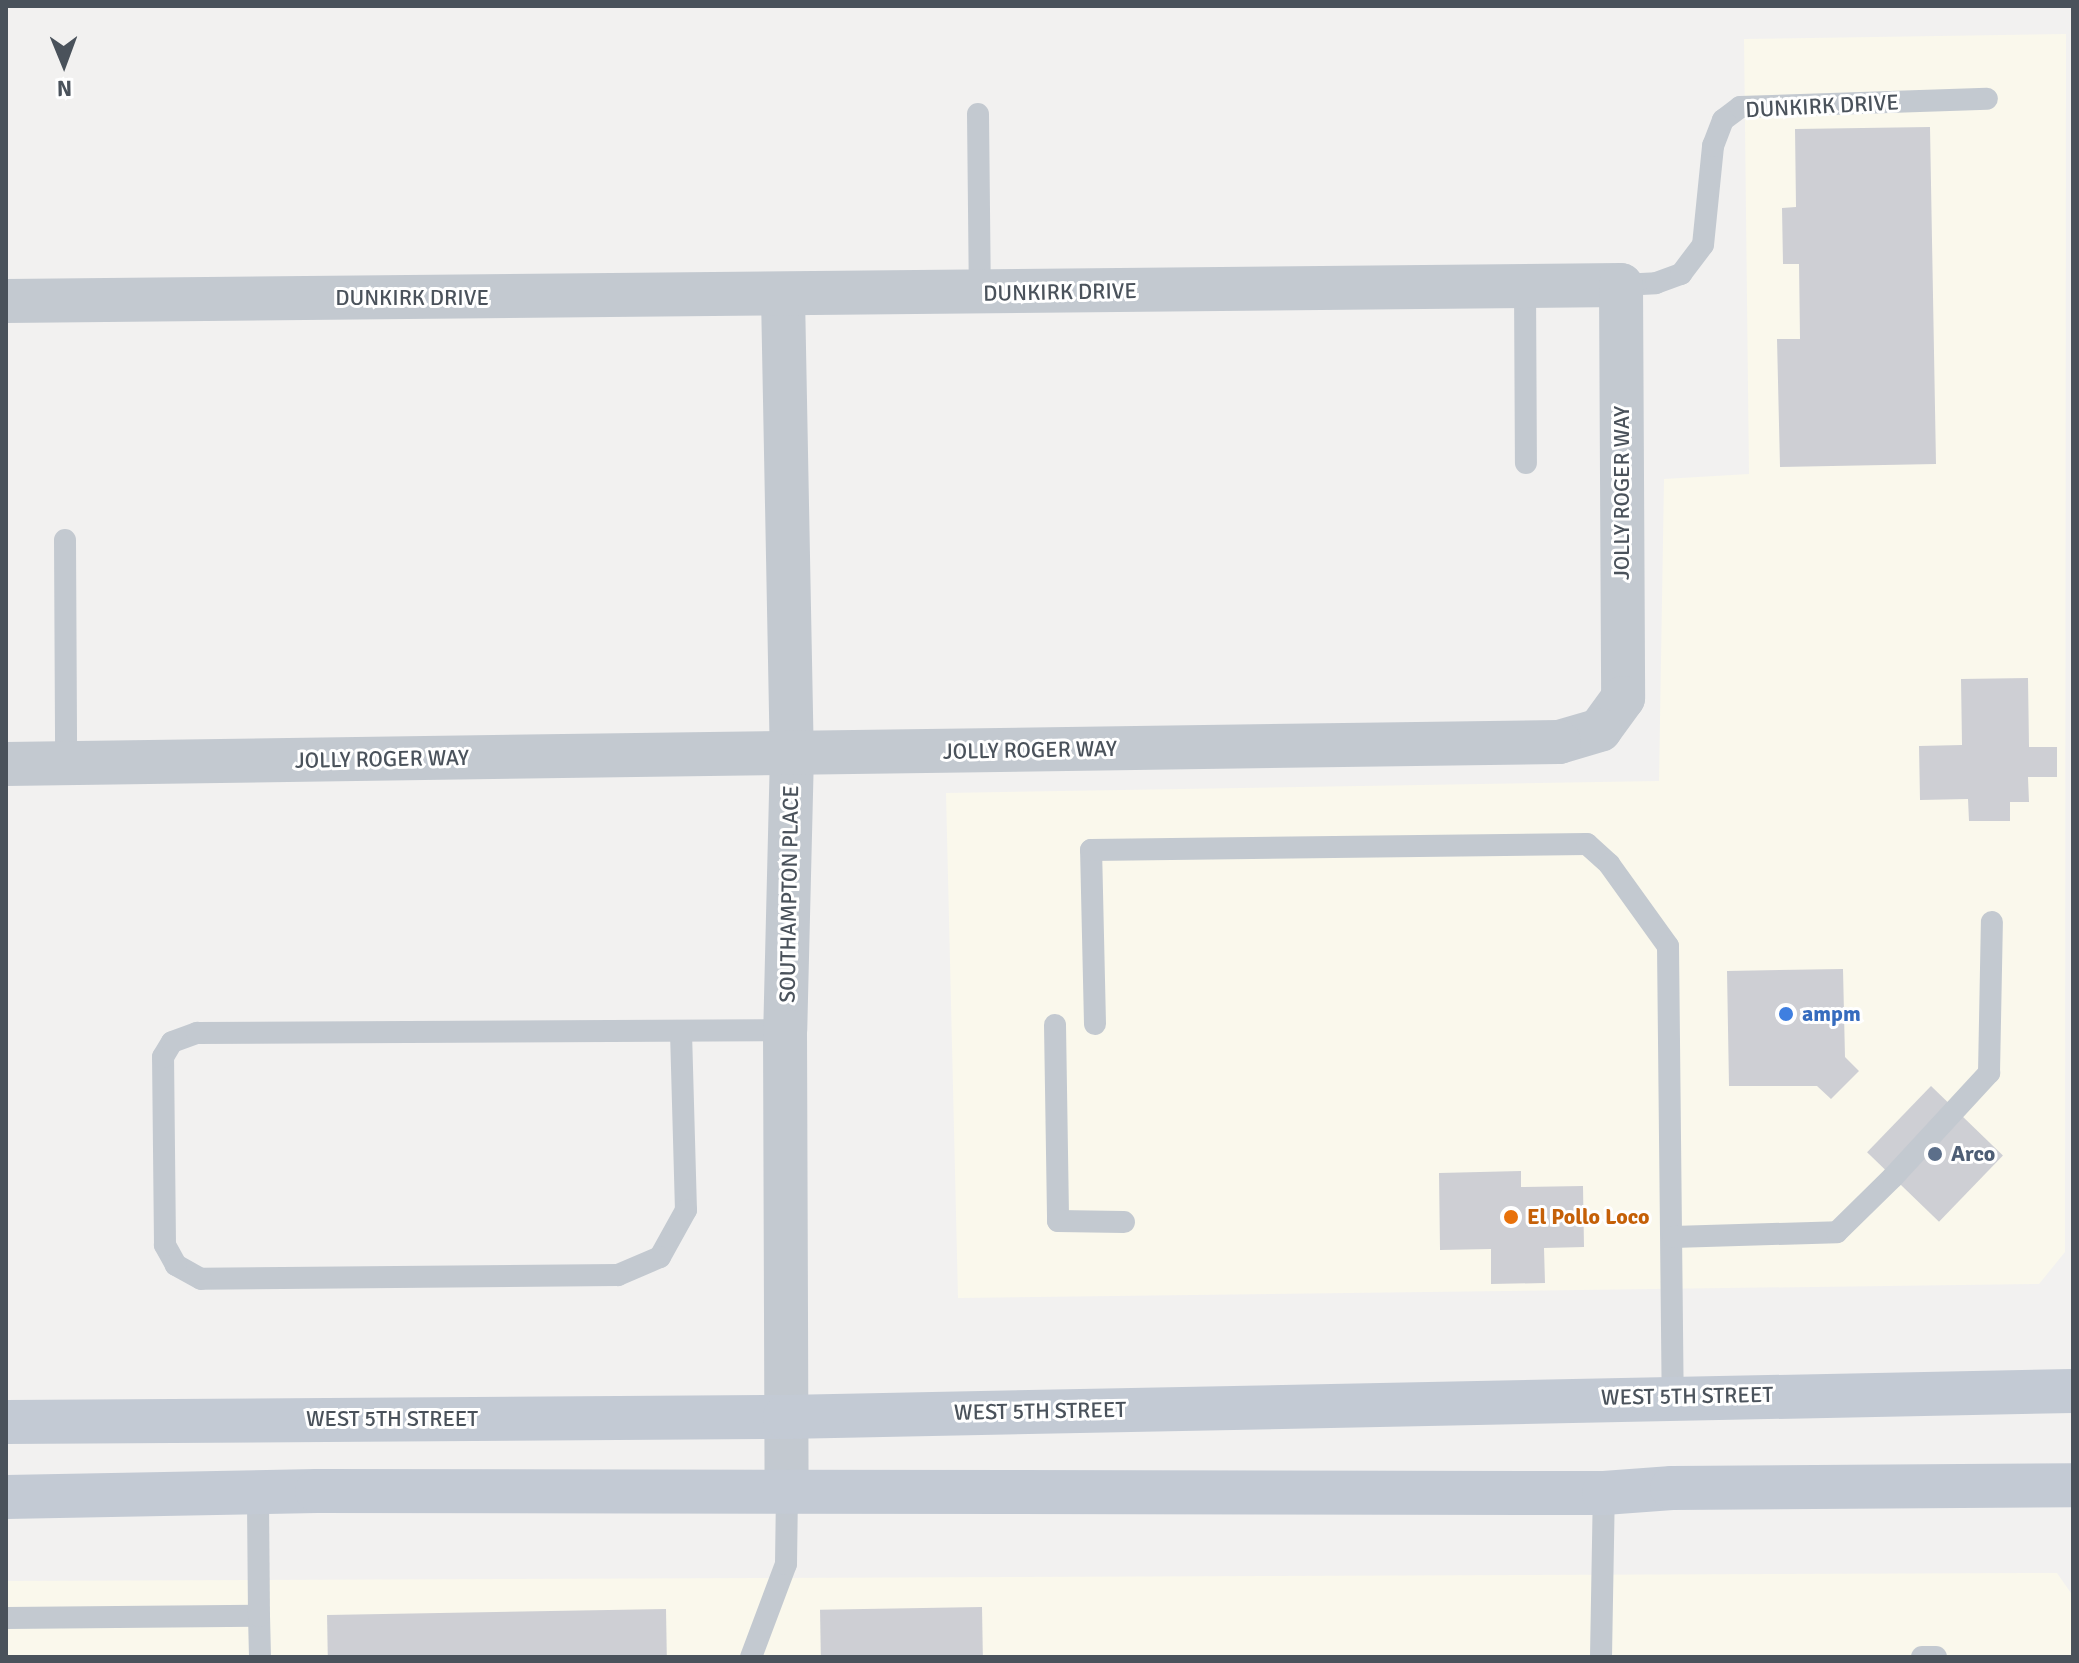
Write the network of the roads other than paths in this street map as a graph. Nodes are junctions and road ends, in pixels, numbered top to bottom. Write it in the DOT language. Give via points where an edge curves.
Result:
graph roads {
  1 [pos="1987,99"];
  2 [pos="978,114"];
  3 [pos="1621,285"];
  4 [pos="1525,286"];
  5 [pos="980,293"];
  6 [pos="783,296"];
  7 [pos="6,301"];
  8 [pos="1526,463"];
  9 [pos="65,540"];
  10 [pos="792,753"];
  11 [pos="66,763"];
  12 [pos="6,764"];
  13 [pos="1992,922"];
  14 [pos="1095,1024"];
  15 [pos="1055,1025"];
  16 [pos="785,1030"];
  17 [pos="681,1032"];
  18 [pos="1124,1222"];
  19 [pos="1673,1237"];
  20 [pos="2073,1391"];
  21 [pos="1673,1396"];
  22 [pos="785,1417"];
  23 [pos="6,1422"];
  24 [pos="2073,1485"];
  25 [pos="258,1492"];
  26 [pos="787,1492"];
  27 [pos="1604,1493"];
  28 [pos="6,1497"];
  29 [pos="259,1616"];
  30 [pos="6,1618"];
  31 [pos="260,1657"];
  32 [pos="751,1657"];
  33 [pos="1601,1657"];
  34 [pos="1922,1657"];
  35 [pos="1936,1657"];
  1 -- 3 [label="lane, DUNKIRK DRIVE" via="1740,107 1723,120 1713,146 1703,245 1681,274 1656,283"];
  2 -- 5 [label="lane"];
  3 -- 4 [label="street, DUNKIRK DRIVE"];
  3 -- 10 [label="street, JOLLY ROGER WAY" via="1623,698 1600,730 1559,742"];
  4 -- 5 [label="street, DUNKIRK DRIVE"];
  4 -- 8 [label="lane"];
  5 -- 6 [label="street, DUNKIRK DRIVE"];
  6 -- 7 [label="street, DUNKIRK DRIVE"];
  6 -- 10 [label="street, SOUTHAMPTON PLACE"];
  9 -- 11 [label="lane"];
  10 -- 11 [label="street, JOLLY ROGER WAY"];
  10 -- 16 [label="street, SOUTHAMPTON PLACE"];
  11 -- 12 [label="street, JOLLY ROGER WAY"];
  13 -- 19 [label="lane" via="1989,1073 1893,1177 1837,1232"];
  14 -- 19 [label="lane" via="1091,850 1587,844 1609,864 1668,946"];
  15 -- 18 [label="lane" via="1058,1221"];
  16 -- 17 [label="lane"];
  16 -- 22 [label="street, SOUTHAMPTON PLACE"];
  17 -- 17 [label="lane" via="197,1033 172,1042 163,1057 165,1245 176,1265 201,1279 618,1275 660,1257 686,1210"];
  19 -- 21 [label="lane"];
  20 -- 21 [label="main road, WEST 5TH STREET"];
  21 -- 22 [label="main road, WEST 5TH STREET"];
  22 -- 23 [label="main road, WEST 5TH STREET"];
  22 -- 26 [label="street, SOUTHAMPTON PLACE"];
  24 -- 27 [label="main road"];
  25 -- 26 [label="main road"];
  25 -- 28 [label="main road"];
  25 -- 29 [label="lane"];
  26 -- 27 [label="main road"];
  26 -- 32 [label="lane" via="786,1564"];
  27 -- 33 [label="lane"];
  29 -- 30 [label="lane"];
  29 -- 31 [label="lane"];
  34 -- 35 [label="lane"];
}
